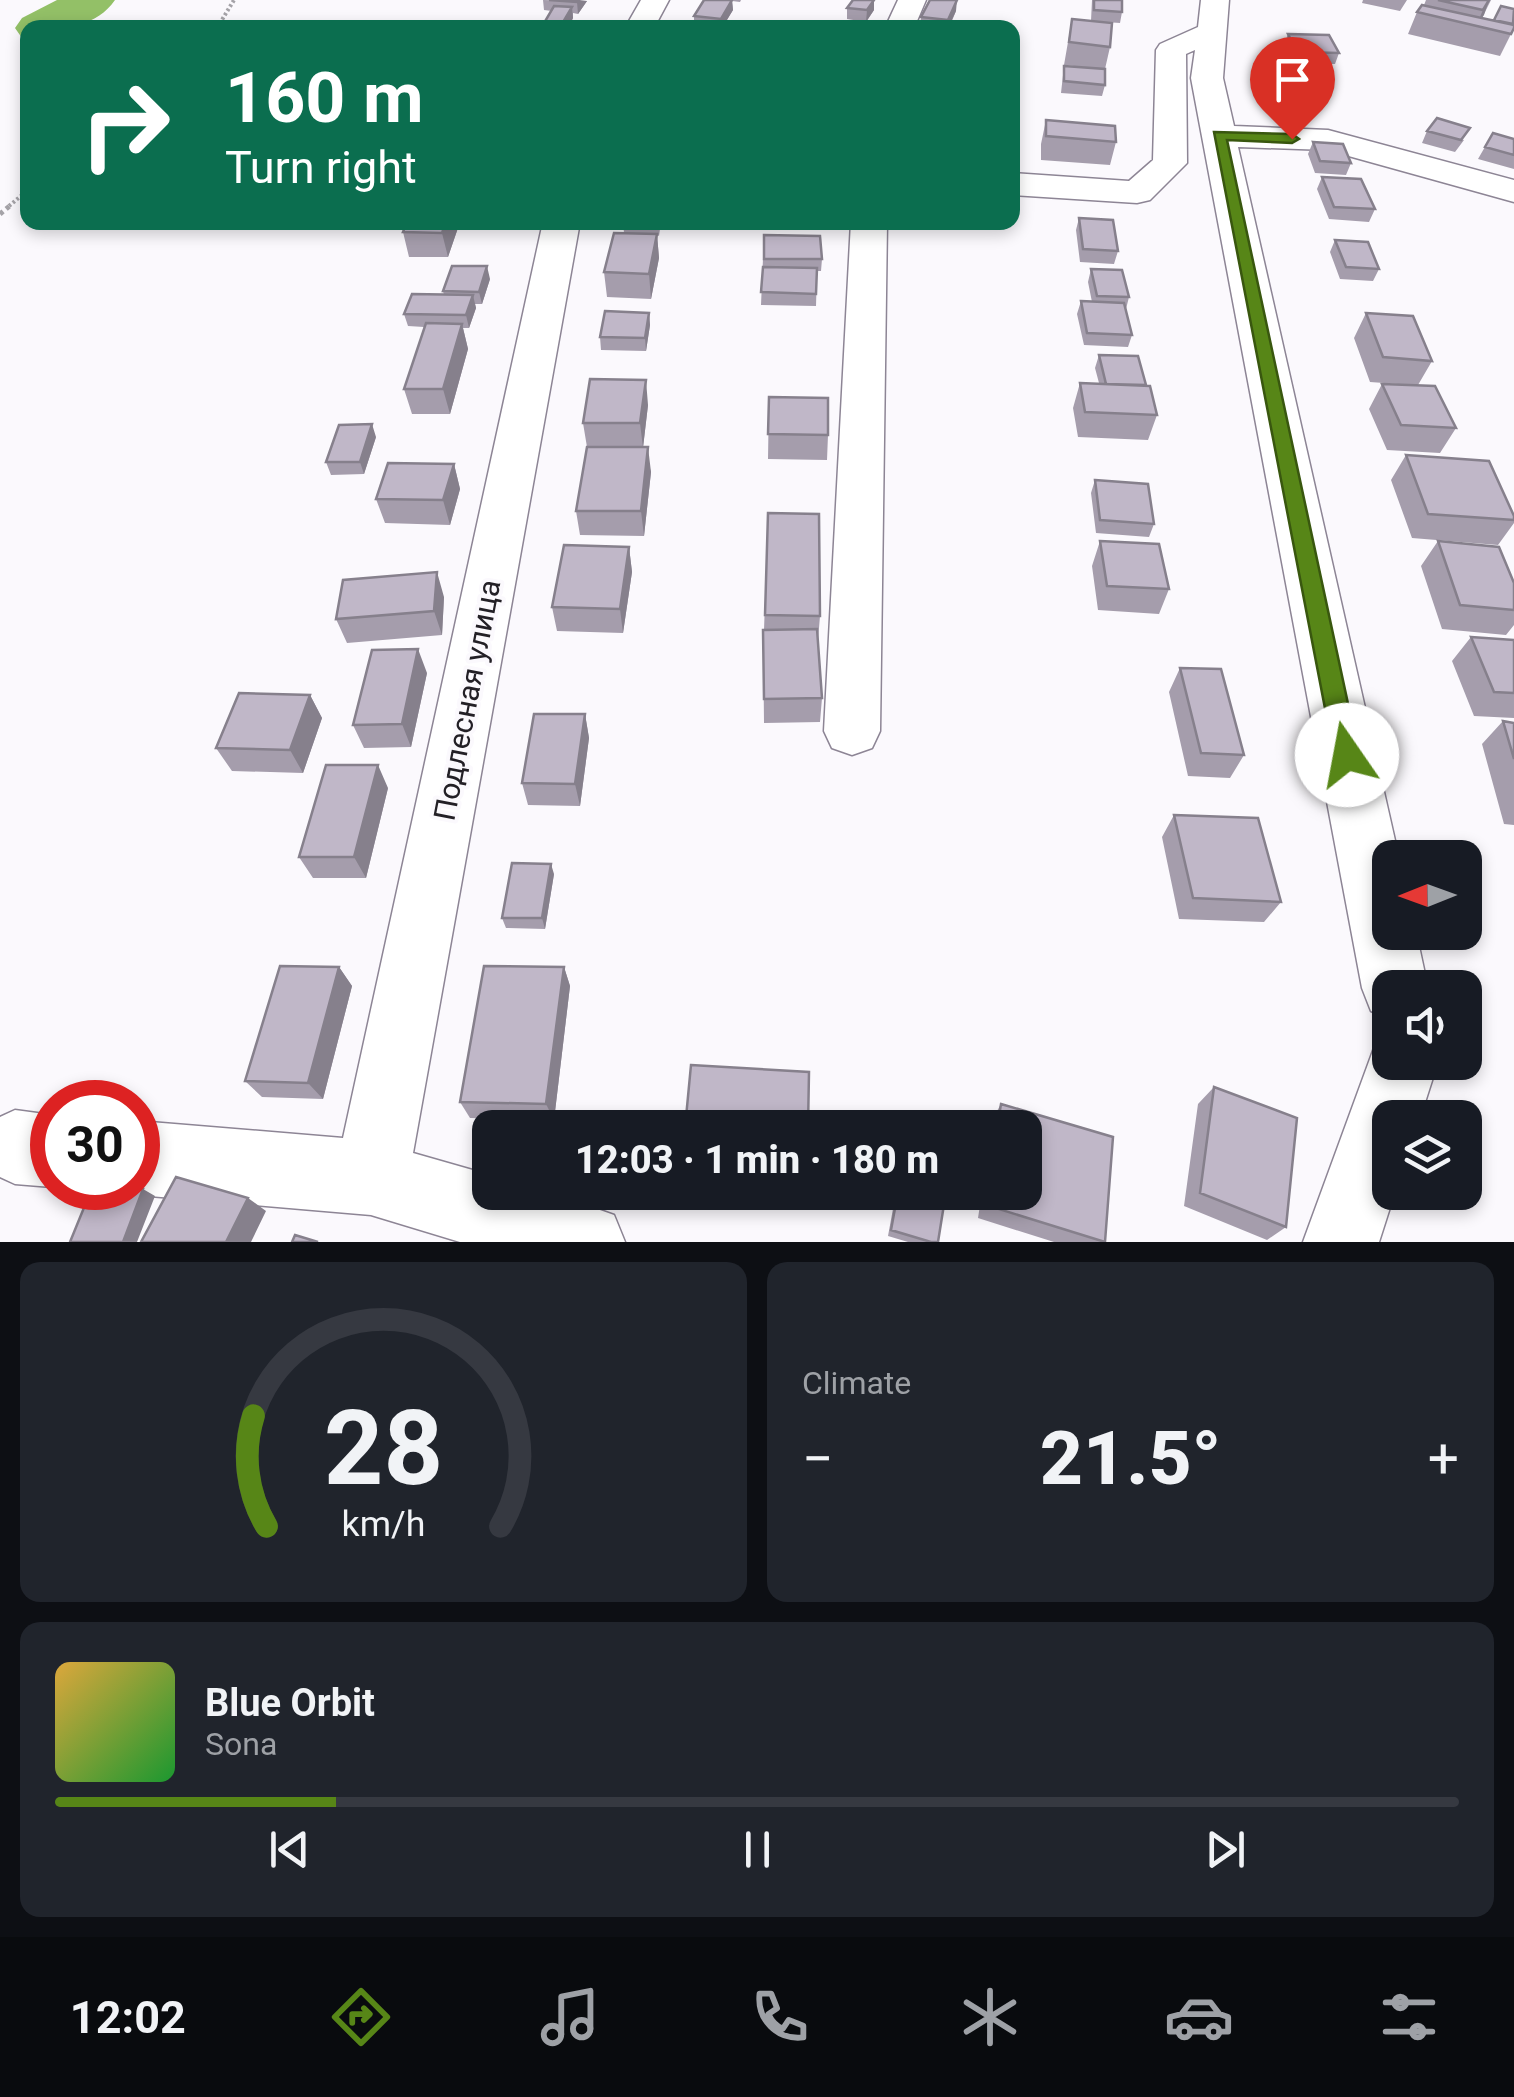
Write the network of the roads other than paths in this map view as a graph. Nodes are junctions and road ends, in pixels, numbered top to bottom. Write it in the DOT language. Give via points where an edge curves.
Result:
graph roads {
  1 [pos="1214,16"];
  2 [pos="1219,136"];
  3 [pos="1020,185"];
  4 [pos="1514,191"];
  5 [pos="560,230"];
  6 [pos="869,230"];
  7 [pos="852,731"];
  8 [pos="1391,970"];
  9 [pos="1397,1080"];
  10 [pos="160,1160"];
  11 [pos="372,1178"];
  12 [pos="587,1242"];
  13 [pos="1341,1242"];
  1 -- 2 [label="street" via="1207,78"];
  1 -- 3 [label="street" via="1171,50 1170,163 1137,192"];
  2 -- 4 [label="street" via="1328,140"];
  2 -- 8 [label="street"];
  5 -- 11 [label="street, Подлесная улица"];
  6 -- 7 [label="street"];
  9 -- 13 [label="street"];
  10 -- 11 [label="street"];
  11 -- 12 [label="street"];
}
